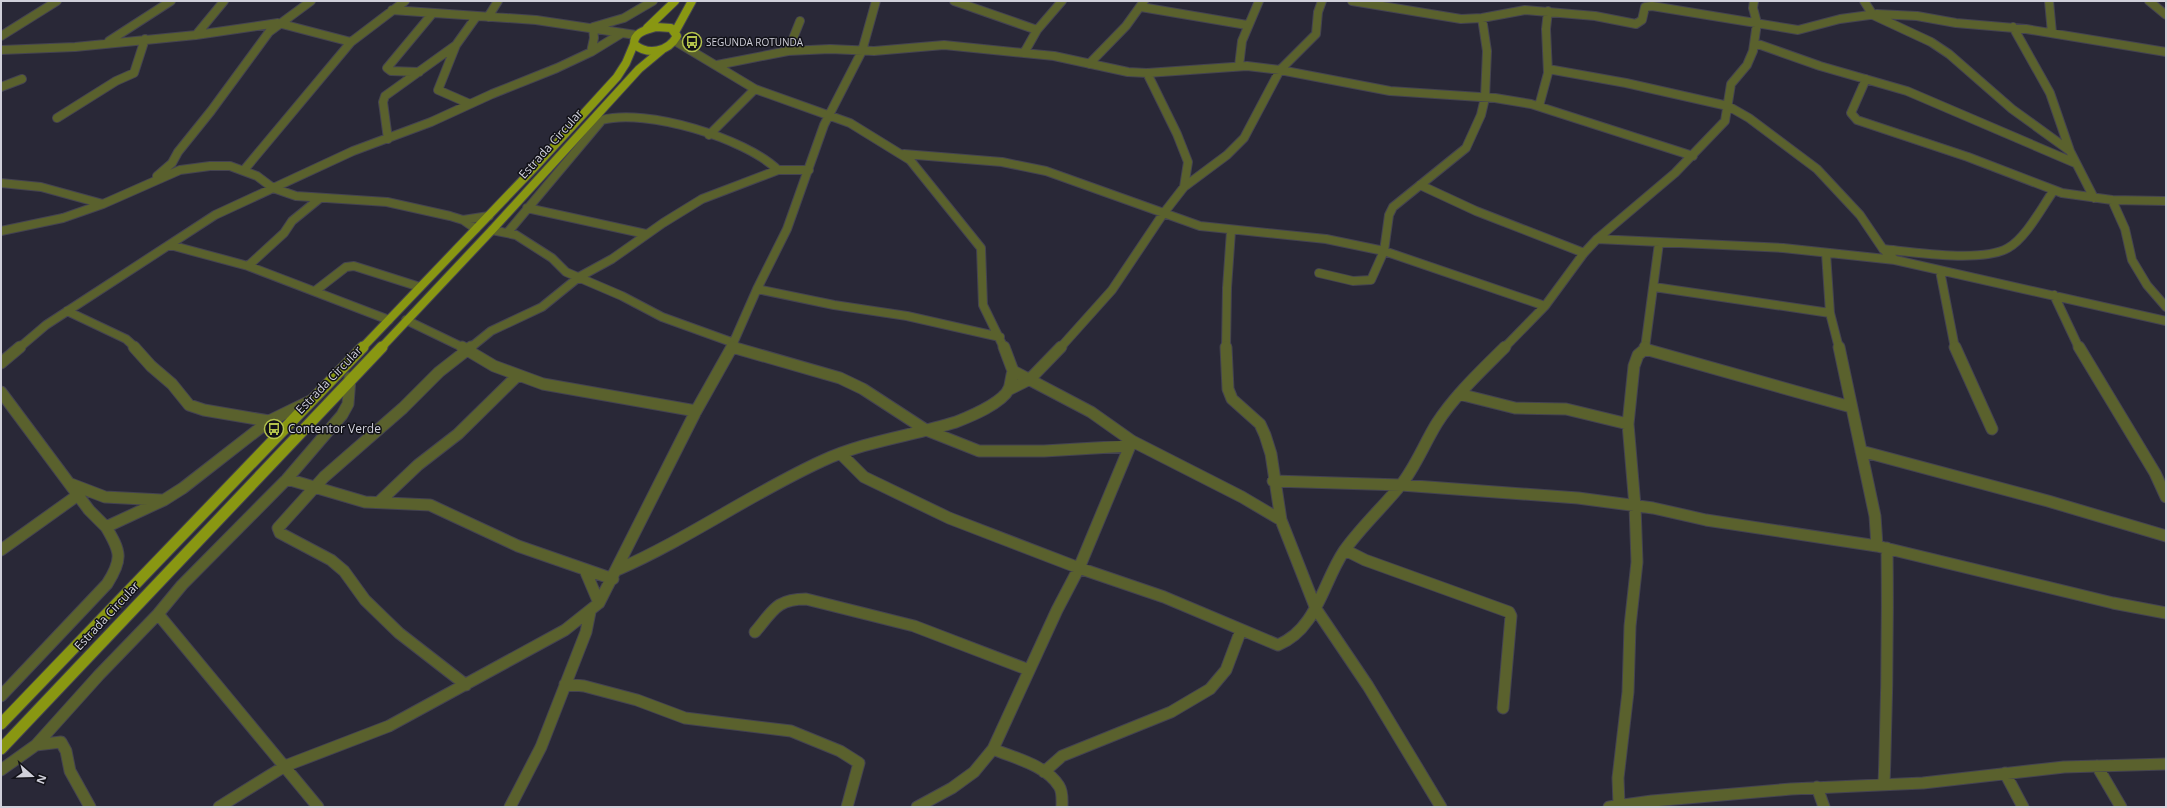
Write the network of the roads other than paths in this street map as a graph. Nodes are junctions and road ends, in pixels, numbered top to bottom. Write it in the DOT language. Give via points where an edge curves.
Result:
graph roads {
  1 [pos="58,1"];
  2 [pos="171,1"];
  3 [pos="224,1"];
  4 [pos="312,1"];
  5 [pos="405,1"];
  6 [pos="498,1"];
  7 [pos="653,1"];
  8 [pos="676,1"];
  9 [pos="692,1"];
  10 [pos="876,1"];
  11 [pos="954,1"];
  12 [pos="1062,1"];
  13 [pos="1259,1"];
  14 [pos="1322,1"];
  15 [pos="1352,1"];
  16 [pos="1400,1"];
  17 [pos="1754,1"];
  18 [pos="1864,1"];
  19 [pos="2049,1"];
  20 [pos="2149,1"];
  21 [pos="1142,4"];
  22 [pos="1393,8"];
  23 [pos="392,10"];
  24 [pos="1548,11"];
  25 [pos="432,14"];
  26 [pos="2166,14"];
  27 [pos="1873,15"];
  28 [pos="476,17"];
  29 [pos="488,17"];
  30 [pos="1482,18"];
  31 [pos="800,21"];
  32 [pos="278,23"];
  33 [pos="1757,23"];
  34 [pos="1247,25"];
  35 [pos="593,27"];
  36 [pos="2013,27"];
  37 [pos="647,28"];
  38 [pos="1037,30"];
  39 [pos="675,32"];
  40 [pos="622,33"];
  41 [pos="2052,33"];
  42 [pos="196,35"];
  43 [pos="1,36"];
  44 [pos="145,39"];
  45 [pos="635,40"];
  46 [pos="675,41"];
  47 [pos="351,42"];
  48 [pos="106,43"];
  49 [pos="1755,43"];
  50 [pos="456,45"];
  51 [pos="663,49"];
  52 [pos="1,50"];
  53 [pos="788,51"];
  54 [pos="862,51"];
  55 [pos="591,52"];
  56 [pos="2166,52"];
  57 [pos="1024,53"];
  58 [pos="1089,64"];
  59 [pos="717,65"];
  60 [pos="1239,66"];
  61 [pos="1548,69"];
  62 [pos="1280,70"];
  63 [pos="419,72"];
  64 [pos="1147,72"];
  65 [pos="22,79"];
  66 [pos="1866,79"];
  67 [pos="1,88"];
  68 [pos="755,89"];
  69 [pos="1485,98"];
  70 [pos="470,104"];
  71 [pos="1538,106"];
  72 [pos="1728,106"];
  73 [pos="829,114"];
  74 [pos="57,118"];
  75 [pos="709,135"];
  76 [pos="388,139"];
  77 [pos="2070,151"];
  78 [pos="902,154"];
  79 [pos="1693,156"];
  80 [pos="172,163"];
  81 [pos="2075,163"];
  82 [pos="180,170"];
  83 [pos="244,170"];
  84 [pos="778,170"];
  85 [pos="809,170"];
  86 [pos="149,182"];
  87 [pos="1,184"];
  88 [pos="1420,185"];
  89 [pos="1184,187"];
  90 [pos="273,188"];
  91 [pos="2054,190"];
  92 [pos="2094,198"];
  93 [pos="319,199"];
  94 [pos="2112,200"];
  95 [pos="2166,201"];
  96 [pos="103,204"];
  97 [pos="527,208"];
  98 [pos="1162,214"];
  99 [pos="489,216"];
  100 [pos="463,220"];
  101 [pos="476,229"];
  102 [pos="492,230"];
  103 [pos="1,231"];
  104 [pos="1231,231"];
  105 [pos="508,232"];
  106 [pos="646,234"];
  107 [pos="1597,239"];
  108 [pos="1659,243"];
  109 [pos="170,245"];
  110 [pos="1883,249"];
  111 [pos="1384,251"];
  112 [pos="1584,253"];
  113 [pos="1826,253"];
  114 [pos="1868,257"];
  115 [pos="1895,260"];
  116 [pos="248,266"];
  117 [pos="1940,271"];
  118 [pos="1319,273"];
  119 [pos="579,278"];
  120 [pos="420,287"];
  121 [pos="1654,287"];
  122 [pos="757,289"];
  123 [pos="315,291"];
  124 [pos="2054,295"];
  125 [pos="1545,306"];
  126 [pos="2166,307"];
  127 [pos="67,311"];
  128 [pos="1830,312"];
  129 [pos="389,320"];
  130 [pos="406,320"];
  131 [pos="2166,321"];
  132 [pos="1000,337"];
  133 [pos="733,345"];
  134 [pos="466,349"];
  135 [pos="1645,349"];
  136 [pos="1,363"];
  137 [pos="1013,371"];
  138 [pos="518,375"];
  139 [pos="350,378"];
  140 [pos="1030,379"];
  141 [pos="1008,390"];
  142 [pos="1,392"];
  143 [pos="1459,394"];
  144 [pos="312,400"];
  145 [pos="1851,407"];
  146 [pos="696,411"];
  147 [pos="269,421"];
  148 [pos="1628,424"];
  149 [pos="1992,429"];
  150 [pos="926,430"];
  151 [pos="1131,444"];
  152 [pos="1861,451"];
  153 [pos="841,454"];
  154 [pos="288,479"];
  155 [pos="1274,480"];
  156 [pos="71,484"];
  157 [pos="1401,485"];
  158 [pos="314,488"];
  159 [pos="78,495"];
  160 [pos="2166,497"];
  161 [pos="164,500"];
  162 [pos="379,502"];
  163 [pos="1635,506"];
  164 [pos="1281,520"];
  165 [pos="106,527"];
  166 [pos="2166,536"];
  167 [pos="1882,547"];
  168 [pos="1,550"];
  169 [pos="1345,550"];
  170 [pos="1079,568"];
  171 [pos="585,570"];
  172 [pos="615,574"];
  173 [pos="598,603"];
  174 [pos="1316,609"];
  175 [pos="590,612"];
  176 [pos="2166,613"];
  177 [pos="158,614"];
  178 [pos="1241,630"];
  179 [pos="755,632"];
  180 [pos="1028,670"];
  181 [pos="565,684"];
  182 [pos="466,685"];
  183 [pos="1,696"];
  184 [pos="1503,708"];
  185 [pos="1,724"];
  186 [pos="36,745"];
  187 [pos="1,749"];
  188 [pos="993,749"];
  189 [pos="2166,764"];
  190 [pos="285,766"];
  191 [pos="2097,766"];
  192 [pos="1,770"];
  193 [pos="1044,772"];
  194 [pos="2006,773"];
  195 [pos="1884,784"];
  196 [pos="1817,787"];
  197 [pos="848,802"];
  198 [pos="1614,806"];
  199 [pos="90,807"];
  200 [pos="219,807"];
  201 [pos="318,807"];
  202 [pos="510,807"];
  203 [pos="837,807"];
  204 [pos="916,807"];
  205 [pos="1062,807"];
  206 [pos="1441,807"];
  207 [pos="1824,807"];
  208 [pos="2023,807"];
  209 [pos="2121,807"];
  1 -- 43 [label="street"];
  2 -- 48 [label="street"];
  3 -- 42 [label="street"];
  4 -- 32 [label="street"];
  5 -- 23 [label="street"];
  6 -- 29 [label="street"];
  7 -- 35 [label="street" via="622,20"];
  8 -- 37 [label="main road"];
  9 -- 39 [label="main road"];
  10 -- 54 [label="street"];
  11 -- 38 [label="street"];
  12 -- 38 [label="street"];
  13 -- 34 [label="street"];
  14 -- 62 [label="street" via="1316,34"];
  15 -- 22 [label="street"];
  16 -- 22 [label="street"];
  17 -- 33 [label="street"];
  18 -- 27 [label="street"];
  19 -- 41 [label="street"];
  20 -- 26 [label="street"];
  21 -- 34 [label="street"];
  21 -- 58 [label="street" via="1126,26"];
  22 -- 30 [label="street" via="1455,18"];
  23 -- 25 [label="street"];
  23 -- 47 [label="street"];
  24 -- 30 [label="street" via="1525,10"];
  24 -- 33 [label="street" via="1636,24 1642,20 1645,6 1652,6"];
  24 -- 61 [label="street" via="1545,20"];
  25 -- 28 [label="street"];
  25 -- 63 [label="street" via="387,68 391,71"];
  27 -- 33 [label="street" via="1840,19 1798,30"];
  27 -- 36 [label="street" via="1910,16 1956,23"];
  27 -- 77 [label="street" via="1931,42 1949,54 2012,109"];
  28 -- 29 [label="street"];
  28 -- 50 [label="street"];
  29 -- 35 [label="street"];
  30 -- 69 [label="street" via="1487,51"];
  31 -- 53 [label="street"];
  32 -- 42 [label="street"];
  32 -- 47 [label="street"];
  32 -- 80 [label="street" via="252,53"];
  33 -- 49 [label="street"];
  34 -- 60 [label="street" via="1238,50"];
  35 -- 40 [label="street"];
  35 -- 55 [label="street"];
  36 -- 41 [label="street"];
  36 -- 77 [label="street" via="2050,93"];
  37 -- 39 [label="main road" via="664,26"];
  37 -- 45 [label="main road"];
  38 -- 57 [label="street"];
  39 -- 46 [label="main road"];
  40 -- 45 [label="street"];
  40 -- 55 [label="street"];
  41 -- 56 [label="street"];
  42 -- 44 [label="street"];
  44 -- 48 [label="street"];
  44 -- 74 [label="street" via="134,73 116,81"];
  45 -- 51 [label="main road" via="637,47 648,51"];
  45 -- 99 [label="main road, Estrada Circular" via="617,77"];
  46 -- 51 [label="main road, Estrada Circular"];
  46 -- 59 [label="street"];
  47 -- 83 [label="street"];
  48 -- 52 [label="street"];
  49 -- 66 [label="street"];
  49 -- 72 [label="street" via="1747,65 1731,84"];
  50 -- 63 [label="street"];
  50 -- 70 [label="street" via="438,90"];
  51 -- 102 [label="main road, Estrada Circular" via="639,69"];
  53 -- 54 [label="street"];
  53 -- 59 [label="street"];
  54 -- 57 [label="street" via="944,45"];
  54 -- 73 [label="street"];
  55 -- 70 [label="street"];
  57 -- 58 [label="street" via="1054,56"];
  58 -- 64 [label="street" via="1109,69"];
  59 -- 68 [label="street"];
  60 -- 62 [label="street"];
  60 -- 64 [label="street"];
  61 -- 71 [label="street" via="1547,83"];
  61 -- 72 [label="street"];
  62 -- 69 [label="street" via="1390,91"];
  62 -- 89 [label="street" via="1244,138 1228,155"];
  63 -- 76 [label="street" via="385,96 383,102"];
  64 -- 89 [label="street" via="1188,162"];
  65 -- 67 [label="street"];
  66 -- 81 [label="street" via="1907,91"];
  66 -- 91 [label="street" via="1851,113 1857,120 1968,157"];
  68 -- 73 [label="street"];
  68 -- 75 [label="street"];
  69 -- 71 [label="street"];
  69 -- 88 [label="street" via="1481,115 1466,148"];
  70 -- 76 [label="street"];
  71 -- 79 [label="street" via="1630,138"];
  72 -- 79 [label="street" via="1725,122"];
  72 -- 110 [label="street" via="1749,118 1817,169 1860,215"];
  73 -- 78 [label="street" via="850,123"];
  73 -- 85 [label="street"];
  75 -- 84 [label="street" via="756,153"];
  75 -- 97 [label="street" via="660,120 606,118"];
  76 -- 90 [label="street" via="353,151"];
  77 -- 81 [label="street"];
  78 -- 98 [label="street" via="1002,162 1046,171 1130,200"];
  78 -- 132 [label="street" via="910,160 981,248 983,305"];
  79 -- 107 [label="street" via="1641,204"];
  80 -- 82 [label="street"];
  80 -- 86 [label="street"];
  81 -- 92 [label="street"];
  82 -- 83 [label="street" via="230,166"];
  82 -- 86 [label="street"];
  83 -- 90 [label="street"];
  84 -- 85 [label="street"];
  84 -- 106 [label="street" via="702,199"];
  85 -- 122 [label="street" via="787,229"];
  86 -- 96 [label="street"];
  87 -- 96 [label="street" via="41,187"];
  88 -- 111 [label="street" via="1392,206"];
  88 -- 112 [label="street"];
  89 -- 98 [label="street"];
  90 -- 93 [label="street" via="296,196"];
  90 -- 109 [label="street" via="215,215"];
  91 -- 92 [label="street"];
  91 -- 110 [label="street" via="2016,240 2009,247 1994,253 1968,255"];
  92 -- 94 [label="street"];
  93 -- 100 [label="street" via="387,202"];
  93 -- 116 [label="street" via="292,221 284,233"];
  94 -- 95 [label="street"];
  94 -- 126 [label="street" via="2125,229 2132,260 2147,285"];
  96 -- 103 [label="street" via="63,218"];
  97 -- 105 [label="street"];
  97 -- 106 [label="street"];
  98 -- 104 [label="street" via="1200,226"];
  98 -- 140 [label="street" via="1112,290"];
  99 -- 100 [label="street"];
  99 -- 101 [label="main road, Estrada Circular"];
  100 -- 101 [label="street"];
  101 -- 120 [label="main road, Estrada Circular"];
  102 -- 105 [label="street"];
  102 -- 130 [label="main road, Estrada Circular"];
  104 -- 111 [label="street" via="1326,239"];
  104 -- 155 [label="street" via="1227,295 1228,388 1232,400 1260,424 1271,454"];
  105 -- 119 [label="street" via="552,258 566,272"];
  106 -- 119 [label="street" via="612,259"];
  107 -- 108 [label="street"];
  107 -- 112 [label="street"];
  108 -- 113 [label="street" via="1783,248"];
  108 -- 121 [label="street"];
  109 -- 116 [label="street"];
  109 -- 127 [label="street"];
  110 -- 114 [label="street"];
  110 -- 115 [label="street"];
  111 -- 118 [label="street" via="1374,276 1368,282"];
  111 -- 125 [label="street"];
  112 -- 125 [label="street"];
  113 -- 114 [label="street"];
  113 -- 128 [label="street"];
  114 -- 115 [label="street"];
  115 -- 117 [label="street"];
  116 -- 123 [label="street"];
  117 -- 124 [label="street"];
  117 -- 149 [label="street" via="1956,352"];
  119 -- 133 [label="street" via="677,323"];
  119 -- 134 [label="street" via="542,307 491,331"];
  120 -- 123 [label="street" via="354,266 346,267"];
  120 -- 129 [label="main road, Estrada Circular"];
  121 -- 128 [label="street"];
  121 -- 135 [label="street"];
  122 -- 132 [label="street" via="834,305 907,316"];
  122 -- 133 [label="street"];
  123 -- 129 [label="street"];
  124 -- 131 [label="street"];
  124 -- 160 [label="street" via="2083,355 2155,473"];
  125 -- 143 [label="street"];
  127 -- 136 [label="street"];
  127 -- 147 [label="street" via="126,339 172,384 189,405"];
  128 -- 145 [label="street"];
  129 -- 144 [label="main road, Estrada Circular"];
  130 -- 134 [label="street"];
  130 -- 139 [label="main road, Estrada Circular"];
  132 -- 137 [label="street"];
  133 -- 146 [label="street"];
  133 -- 150 [label="street" via="840,378 863,389"];
  134 -- 138 [label="street" via="494,366"];
  134 -- 158 [label="street"];
  135 -- 145 [label="street"];
  135 -- 148 [label="street" via="1638,355 1634,366"];
  137 -- 140 [label="street"];
  137 -- 141 [label="street"];
  138 -- 146 [label="street" via="570,390"];
  138 -- 162 [label="street" via="458,434 418,465"];
  139 -- 154 [label="street" via="348,404 342,415"];
  139 -- 187 [label="main road, Estrada Circular"];
  140 -- 141 [label="street"];
  140 -- 151 [label="street" via="1091,412"];
  141 -- 150 [label="street" via="989,405"];
  142 -- 156 [label="street"];
  143 -- 148 [label="street" via="1515,408 1566,409"];
  143 -- 157 [label="street" via="1437,423"];
  144 -- 147 [label="street"];
  144 -- 185 [label="main road, Estrada Circular"];
  145 -- 152 [label="street"];
  146 -- 172 [label="street"];
  147 -- 161 [label="street" via="206,471"];
  148 -- 163 [label="street"];
  150 -- 151 [label="street" via="979,451 1044,451"];
  150 -- 153 [label="street"];
  151 -- 164 [label="street" via="1242,497"];
  151 -- 170 [label="street"];
  152 -- 166 [label="street" via="2048,501"];
  152 -- 167 [label="street"];
  153 -- 170 [label="street" via="864,477 900,496 949,518"];
  153 -- 172 [label="street" via="774,484"];
  154 -- 158 [label="street"];
  154 -- 177 [label="street" via="182,585"];
  155 -- 157 [label="street"];
  155 -- 164 [label="street"];
  156 -- 159 [label="street"];
  156 -- 161 [label="street" via="105,497"];
  157 -- 163 [label="street" via="1578,498"];
  157 -- 169 [label="street"];
  158 -- 162 [label="street" via="365,502"];
  158 -- 182 [label="street" via="278,528 280,534 331,560 344,571 365,600 399,633"];
  159 -- 165 [label="street"];
  159 -- 168 [label="street"];
  161 -- 165 [label="street"];
  162 -- 171 [label="street" via="430,505 518,546"];
  163 -- 167 [label="street" via="1706,520"];
  163 -- 198 [label="street" via="1637,562 1630,626 1628,692"];
  164 -- 174 [label="street"];
  165 -- 183 [label="street" via="115,541 119,554 120,563 116,571 102,590"];
  167 -- 176 [label="street"];
  167 -- 195 [label="street" via="1888,603"];
  169 -- 174 [label="street" via="1332,571"];
  169 -- 184 [label="street" via="1365,560 1509,612 1511,616"];
  170 -- 178 [label="street" via="1164,597"];
  170 -- 180 [label="street"];
  171 -- 172 [label="street"];
  171 -- 173 [label="street"];
  172 -- 173 [label="street"];
  173 -- 175 [label="street"];
  174 -- 178 [label="street" via="1299,632 1278,645"];
  174 -- 206 [label="street" via="1368,686"];
  175 -- 181 [label="street" via="586,632"];
  175 -- 182 [label="street" via="565,630"];
  177 -- 186 [label="street" via="98,675"];
  177 -- 190 [label="street"];
  178 -- 193 [label="street" via="1223,675 1213,686 1192,701 1125,732 1061,756"];
  179 -- 180 [label="street" via="778,605 790,599 806,599 914,626"];
  180 -- 188 [label="street"];
  181 -- 197 [label="street" via="584,686 637,700 686,718 770,728 814,739 859,763"];
  181 -- 202 [label="street" via="542,747"];
  182 -- 190 [label="street" via="389,726"];
  186 -- 192 [label="street"];
  186 -- 199 [label="street" via="61,742 66,751 70,771"];
  188 -- 193 [label="street"];
  188 -- 204 [label="street" via="974,772 952,788"];
  189 -- 191 [label="street"];
  190 -- 200 [label="street"];
  190 -- 201 [label="street"];
  191 -- 194 [label="street"];
  191 -- 209 [label="street"];
  193 -- 205 [label="street" via="1058,784 1062,793"];
  194 -- 195 [label="street" via="1924,783"];
  194 -- 208 [label="street"];
  195 -- 196 [label="street"];
  196 -- 198 [label="street"];
  196 -- 207 [label="street"];
  197 -- 203 [label="street"];
}
